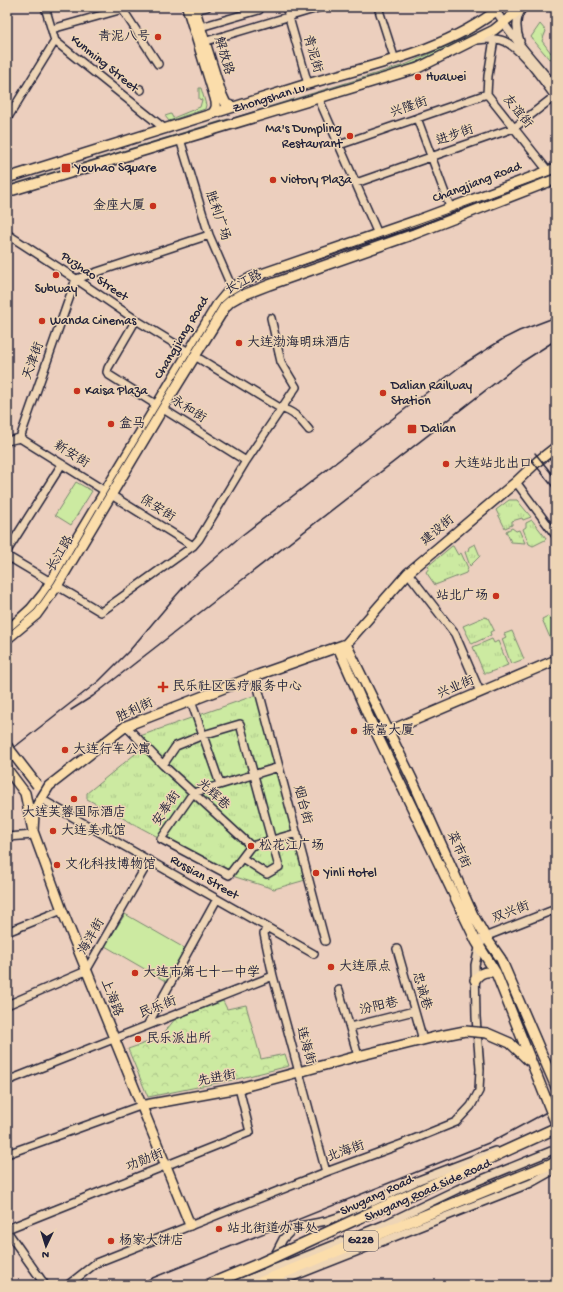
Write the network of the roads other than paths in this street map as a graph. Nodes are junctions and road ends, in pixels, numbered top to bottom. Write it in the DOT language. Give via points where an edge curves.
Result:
graph roads {
  1 [pos="45,7"];
  2 [pos="130,7"];
  3 [pos="207,7"];
  4 [pos="258,7"];
  5 [pos="286,7"];
  6 [pos="321,7"];
  7 [pos="378,7"];
  8 [pos="523,7"];
  9 [pos="121,8"];
  10 [pos="192,8"];
  11 [pos="497,8"];
  12 [pos="288,17"];
  13 [pos="504,23"];
  14 [pos="197,28"];
  15 [pos="52,29"];
  16 [pos="494,39"];
  17 [pos="472,40"];
  18 [pos="56,41"];
  19 [pos="201,43"];
  20 [pos="524,49"];
  21 [pos="395,60"];
  22 [pos="158,64"];
  23 [pos="308,84"];
  24 [pos="556,88"];
  25 [pos="487,94"];
  26 [pos="318,97"];
  27 [pos="555,97"];
  28 [pos="234,107"];
  29 [pos="212,114"];
  30 [pos="417,118"];
  31 [pos="7,120"];
  32 [pos="514,128"];
  33 [pos="165,129"];
  34 [pos="180,140"];
  35 [pos="339,145"];
  36 [pos="432,157"];
  37 [pos="552,169"];
  38 [pos="8,178"];
  39 [pos="556,179"];
  40 [pos="356,183"];
  41 [pos="8,192"];
  42 [pos="450,207"];
  43 [pos="7,234"];
  44 [pos="209,234"];
  45 [pos="378,234"];
  46 [pos="76,279"];
  47 [pos="232,288"];
  48 [pos="241,296"];
  49 [pos="221,306"];
  50 [pos="271,318"];
  51 [pos="136,320"];
  52 [pos="192,353"];
  53 [pos="160,406"];
  54 [pos="280,408"];
  55 [pos="309,430"];
  56 [pos="20,438"];
  57 [pos="7,441"];
  58 [pos="556,447"];
  59 [pos="246,461"];
  60 [pos="62,464"];
  61 [pos="516,482"];
  62 [pos="108,493"];
  63 [pos="556,536"];
  64 [pos="193,546"];
  65 [pos="7,551"];
  66 [pos="7,556"];
  67 [pos="408,573"];
  68 [pos="54,584"];
  69 [pos="7,631"];
  70 [pos="7,639"];
  71 [pos="341,648"];
  72 [pos="556,660"];
  73 [pos="256,678"];
  74 [pos="480,692"];
  75 [pos="192,703"];
  76 [pos="370,720"];
  77 [pos="128,728"];
  78 [pos="389,731"];
  79 [pos="203,735"];
  80 [pos="7,746"];
  81 [pos="163,765"];
  82 [pos="279,767"];
  83 [pos="7,769"];
  84 [pos="253,774"];
  85 [pos="220,784"];
  86 [pos="49,786"];
  87 [pos="25,793"];
  88 [pos="192,793"];
  89 [pos="42,798"];
  90 [pos="33,833"];
  91 [pos="297,833"];
  92 [pos="7,837"];
  93 [pos="271,840"];
  94 [pos="251,846"];
  95 [pos="242,858"];
  96 [pos="149,861"];
  97 [pos="217,899"];
  98 [pos="556,909"];
  99 [pos="62,910"];
  100 [pos="266,927"];
  101 [pos="7,932"];
  102 [pos="485,936"];
  103 [pos="326,943"];
  104 [pos="478,945"];
  105 [pos="397,949"];
  106 [pos="314,954"];
  107 [pos="86,971"];
  108 [pos="496,973"];
  109 [pos="273,976"];
  110 [pos="475,980"];
  111 [pos="339,990"];
  112 [pos="7,1005"];
  113 [pos="414,1012"];
  114 [pos="148,1024"];
  115 [pos="350,1027"];
  116 [pos="113,1038"];
  117 [pos="423,1040"];
  118 [pos="358,1056"];
  119 [pos="534,1068"];
  120 [pos="299,1072"];
  121 [pos="7,1081"];
  122 [pos="556,1087"];
  123 [pos="239,1088"];
  124 [pos="140,1106"];
  125 [pos="556,1124"];
  126 [pos="556,1128"];
  127 [pos="540,1135"];
  128 [pos="556,1149"];
  129 [pos="7,1154"];
  130 [pos="556,1162"];
  131 [pos="165,1166"];
  132 [pos="556,1169"];
  133 [pos="326,1172"];
  134 [pos="190,1225"];
  135 [pos="7,1230"];
  136 [pos="266,1272"];
  137 [pos="45,1285"];
  138 [pos="68,1285"];
  139 [pos="208,1285"];
  140 [pos="234,1285"];
  141 [pos="254,1285"];
  142 [pos="272,1285"];
  1 -- 15 [label="street, Kunming Street"];
  2 -- 9 [label="street"];
  3 -- 10 [label="street"];
  4 -- 14 [label="street" via="259,10"];
  5 -- 12 [label="street, 青泥街"];
  6 -- 12 [label="street"];
  7 -- 21 [label="street"];
  8 -- 13 [label="main road, Zhongshan Lu"];
  8 -- 20 [label="street" via="517,26"];
  9 -- 15 [label="street"];
  9 -- 22 [label="street"];
  10 -- 14 [label="main road"];
  11 -- 13 [label="street"];
  11 -- 21 [label="main road, Zhongshan Lu" via="466,30"];
  12 -- 19 [label="street"];
  12 -- 23 [label="street, 青泥街"];
  13 -- 17 [label="main road, Zhongshan Lu"];
  13 -- 20 [label="street"];
  14 -- 19 [label="main road"];
  15 -- 18 [label="street, Kunming Street"];
  16 -- 17 [label="street"];
  16 -- 25 [label="street, 友谊街"];
  16 -- 27 [label="street" via="507,42 517,50"];
  17 -- 26 [label="main road, Zhongshan Lu" via="418,68"];
  18 -- 31 [label="street"];
  18 -- 33 [label="street, Kunming Street"];
  19 -- 28 [label="main road, 解放路" via="224,102"];
  19 -- 29 [label="main road" via="217,104"];
  20 -- 24 [label="street"];
  21 -- 23 [label="main road, Zhongshan Lu"];
  23 -- 28 [label="main road, Zhongshan Lu"];
  25 -- 30 [label="street, 兴隆街"];
  25 -- 32 [label="street, 友谊街"];
  26 -- 34 [label="main road, Zhongshan Lu"];
  26 -- 35 [label="street"];
  27 -- 32 [label="street, 进步街"];
  28 -- 29 [label="main road, Zhongshan Lu"];
  29 -- 33 [label="main road, Zhongshan Lu"];
  30 -- 35 [label="street, 兴隆街"];
  30 -- 36 [label="street"];
  32 -- 36 [label="street, 进步街"];
  32 -- 37 [label="street, 友谊街"];
  33 -- 38 [label="main road, Zhongshan Lu"];
  34 -- 41 [label="main road, Zhongshan Lu"];
  34 -- 44 [label="street, 胜利广场"];
  35 -- 40 [label="street"];
  36 -- 40 [label="street, 进步街"];
  36 -- 42 [label="street"];
  37 -- 42 [label="main road, Changjiang Road"];
  39 -- 48 [label="main road, 长江路" via="414,234"];
  40 -- 45 [label="street"];
  42 -- 45 [label="main road, Changjiang Road"];
  43 -- 46 [label="street, Puzhao Street"];
  44 -- 46 [label="street"];
  44 -- 47 [label="street, 胜利广场"];
  45 -- 47 [label="main road, Changjiang Road" via="250,278"];
  46 -- 51 [label="street, Puzhao Street"];
  46 -- 56 [label="street, 天津街"];
  47 -- 48 [label="street, 胜利广场"];
  47 -- 49 [label="main road, Changjiang Road"];
  48 -- 49 [label="main road, 长江路"];
  49 -- 52 [label="main road, Changjiang Road"];
  50 -- 54 [label="street" via="281,362 296,387"];
  51 -- 52 [label="street, Puzhao Street"];
  51 -- 53 [label="street, 永和街" via="107,372"];
  52 -- 53 [label="main road, Changjiang Road"];
  52 -- 54 [label="street, Puzhao Street"];
  53 -- 59 [label="street, 永和街"];
  53 -- 62 [label="main road, Changjiang Road"];
  54 -- 55 [label="street, Puzhao Street" via="290,410"];
  54 -- 59 [label="street"];
  56 -- 57 [label="street"];
  56 -- 60 [label="street, 新安街"];
  58 -- 61 [label="main road, 建设街"];
  59 -- 64 [label="street"];
  60 -- 62 [label="street, 新安街"];
  60 -- 65 [label="street"];
  61 -- 63 [label="street"];
  61 -- 67 [label="main road, 建设街"];
  62 -- 64 [label="street, 保安街"];
  62 -- 68 [label="main road, Changjiang Road"];
  64 -- 68 [label="street" via="101,612"];
  66 -- 68 [label="street"];
  67 -- 71 [label="main road, 建设街"];
  67 -- 74 [label="street" via="455,634"];
  68 -- 69 [label="main road, Changjiang Road"];
  68 -- 70 [label="main road, Changjiang Road" via="36,615"];
  71 -- 73 [label="main road, 胜利街"];
  71 -- 76 [label="main road"];
  71 -- 78 [label="main road, 菜市街"];
  72 -- 74 [label="main road, 兴业街"];
  73 -- 75 [label="main road, 胜利街"];
  73 -- 82 [label="street, 烟台街"];
  74 -- 78 [label="main road, 兴业街"];
  75 -- 77 [label="main road, 胜利街"];
  75 -- 79 [label="street"];
  76 -- 78 [label="main road" via="381,732"];
  76 -- 104 [label="main road"];
  77 -- 81 [label="street, 光辉巷"];
  77 -- 86 [label="main road, 胜利街"];
  77 -- 89 [label="main road, 胜利街"];
  78 -- 102 [label="main road, 菜市街" via="473,916"];
  79 -- 81 [label="street" via="176,746"];
  79 -- 84 [label="street" via="240,724"];
  79 -- 85 [label="street"];
  80 -- 86 [label="main road, bridge" via="37,786 42,789"];
  81 -- 88 [label="street, 光辉巷"];
  82 -- 84 [label="street"];
  82 -- 91 [label="street, 烟台街"];
  83 -- 87 [label="main road"];
  84 -- 85 [label="street"];
  84 -- 93 [label="street"];
  85 -- 88 [label="street"];
  86 -- 89 [label="main road, 胜利街"];
  87 -- 89 [label="main road"];
  87 -- 90 [label="main road, 上海路"];
  88 -- 94 [label="street, 光辉巷"];
  88 -- 95 [label="street, 安奉街" via="161,839 229,875"];
  89 -- 90 [label="main road" via="34,814"];
  89 -- 96 [label="street, Russian Street"];
  90 -- 92 [label="street"];
  90 -- 99 [label="main road, 上海路"];
  91 -- 93 [label="street"];
  91 -- 103 [label="street, 烟台街"];
  93 -- 94 [label="street"];
  93 -- 95 [label="street" via="279,867 267,874"];
  94 -- 95 [label="street"];
  96 -- 97 [label="street, Russian Street"];
  96 -- 107 [label="street, 海洋街"];
  97 -- 100 [label="street, Russian Street"];
  97 -- 114 [label="street"];
  98 -- 102 [label="street, 双兴街"];
  99 -- 101 [label="street"];
  99 -- 107 [label="main road, 上海路"];
  100 -- 106 [label="street, Russian Street"];
  100 -- 109 [label="street, 连海街" via="264,934"];
  102 -- 104 [label="street, 北海街"];
  102 -- 122 [label="main road, 菜市街" via="501,959"];
  104 -- 108 [label="main road"];
  104 -- 110 [label="street, 北海街"];
  105 -- 113 [label="street, 忠诚巷"];
  107 -- 112 [label="street, 海洋街"];
  107 -- 116 [label="main road, 上海路"];
  108 -- 110 [label="main road" via="482,973"];
  108 -- 119 [label="main road"];
  109 -- 114 [label="street, 民乐街"];
  109 -- 120 [label="street, 连海街"];
  110 -- 133 [label="street, 北海街" via="480,1069 479,1091 471,1106 456,1122"];
  111 -- 115 [label="street"];
  113 -- 115 [label="street, 汾阳巷"];
  113 -- 117 [label="street, 忠诚巷"];
  114 -- 116 [label="street, 民乐街"];
  115 -- 118 [label="street"];
  116 -- 121 [label="street, 民乐街"];
  116 -- 124 [label="main road, 上海路"];
  117 -- 118 [label="main road, 先进街"];
  117 -- 119 [label="main road, 先进街, bridge" via="465,1031 487,1033 510,1043 526,1056"];
  118 -- 120 [label="main road, 先进街"];
  119 -- 125 [label="main road, bridge"];
  120 -- 123 [label="main road, 先进街"];
  120 -- 133 [label="street, 连海街"];
  123 -- 124 [label="main road, 先进街"];
  123 -- 131 [label="street, 功勋街" via="250,1132"];
  124 -- 129 [label="street, 先进街"];
  124 -- 131 [label="main road, 上海路"];
  126 -- 127 [label="highway, Shugang Road / G228"];
  127 -- 136 [label="street, Shugang Road Side Road" via="442,1171 347,1214 300,1226 283,1239"];
  127 -- 139 [label="highway, Shugang Road / G228, bridge"];
  128 -- 136 [label="street, Shugang Road Side Road" via="458,1189 383,1225"];
  130 -- 141 [label="highway, G228"];
  131 -- 134 [label="main road, 上海路"];
  131 -- 135 [label="street, 功勋街"];
  132 -- 142 [label="street, Shugang Road Side Road" via="531,1183"];
  133 -- 134 [label="street, 北海街"];
  134 -- 138 [label="street, 北海街" via="96,1263"];
  135 -- 137 [label="street"];
  136 -- 140 [label="street, Shugang Road Side Road"];
}
